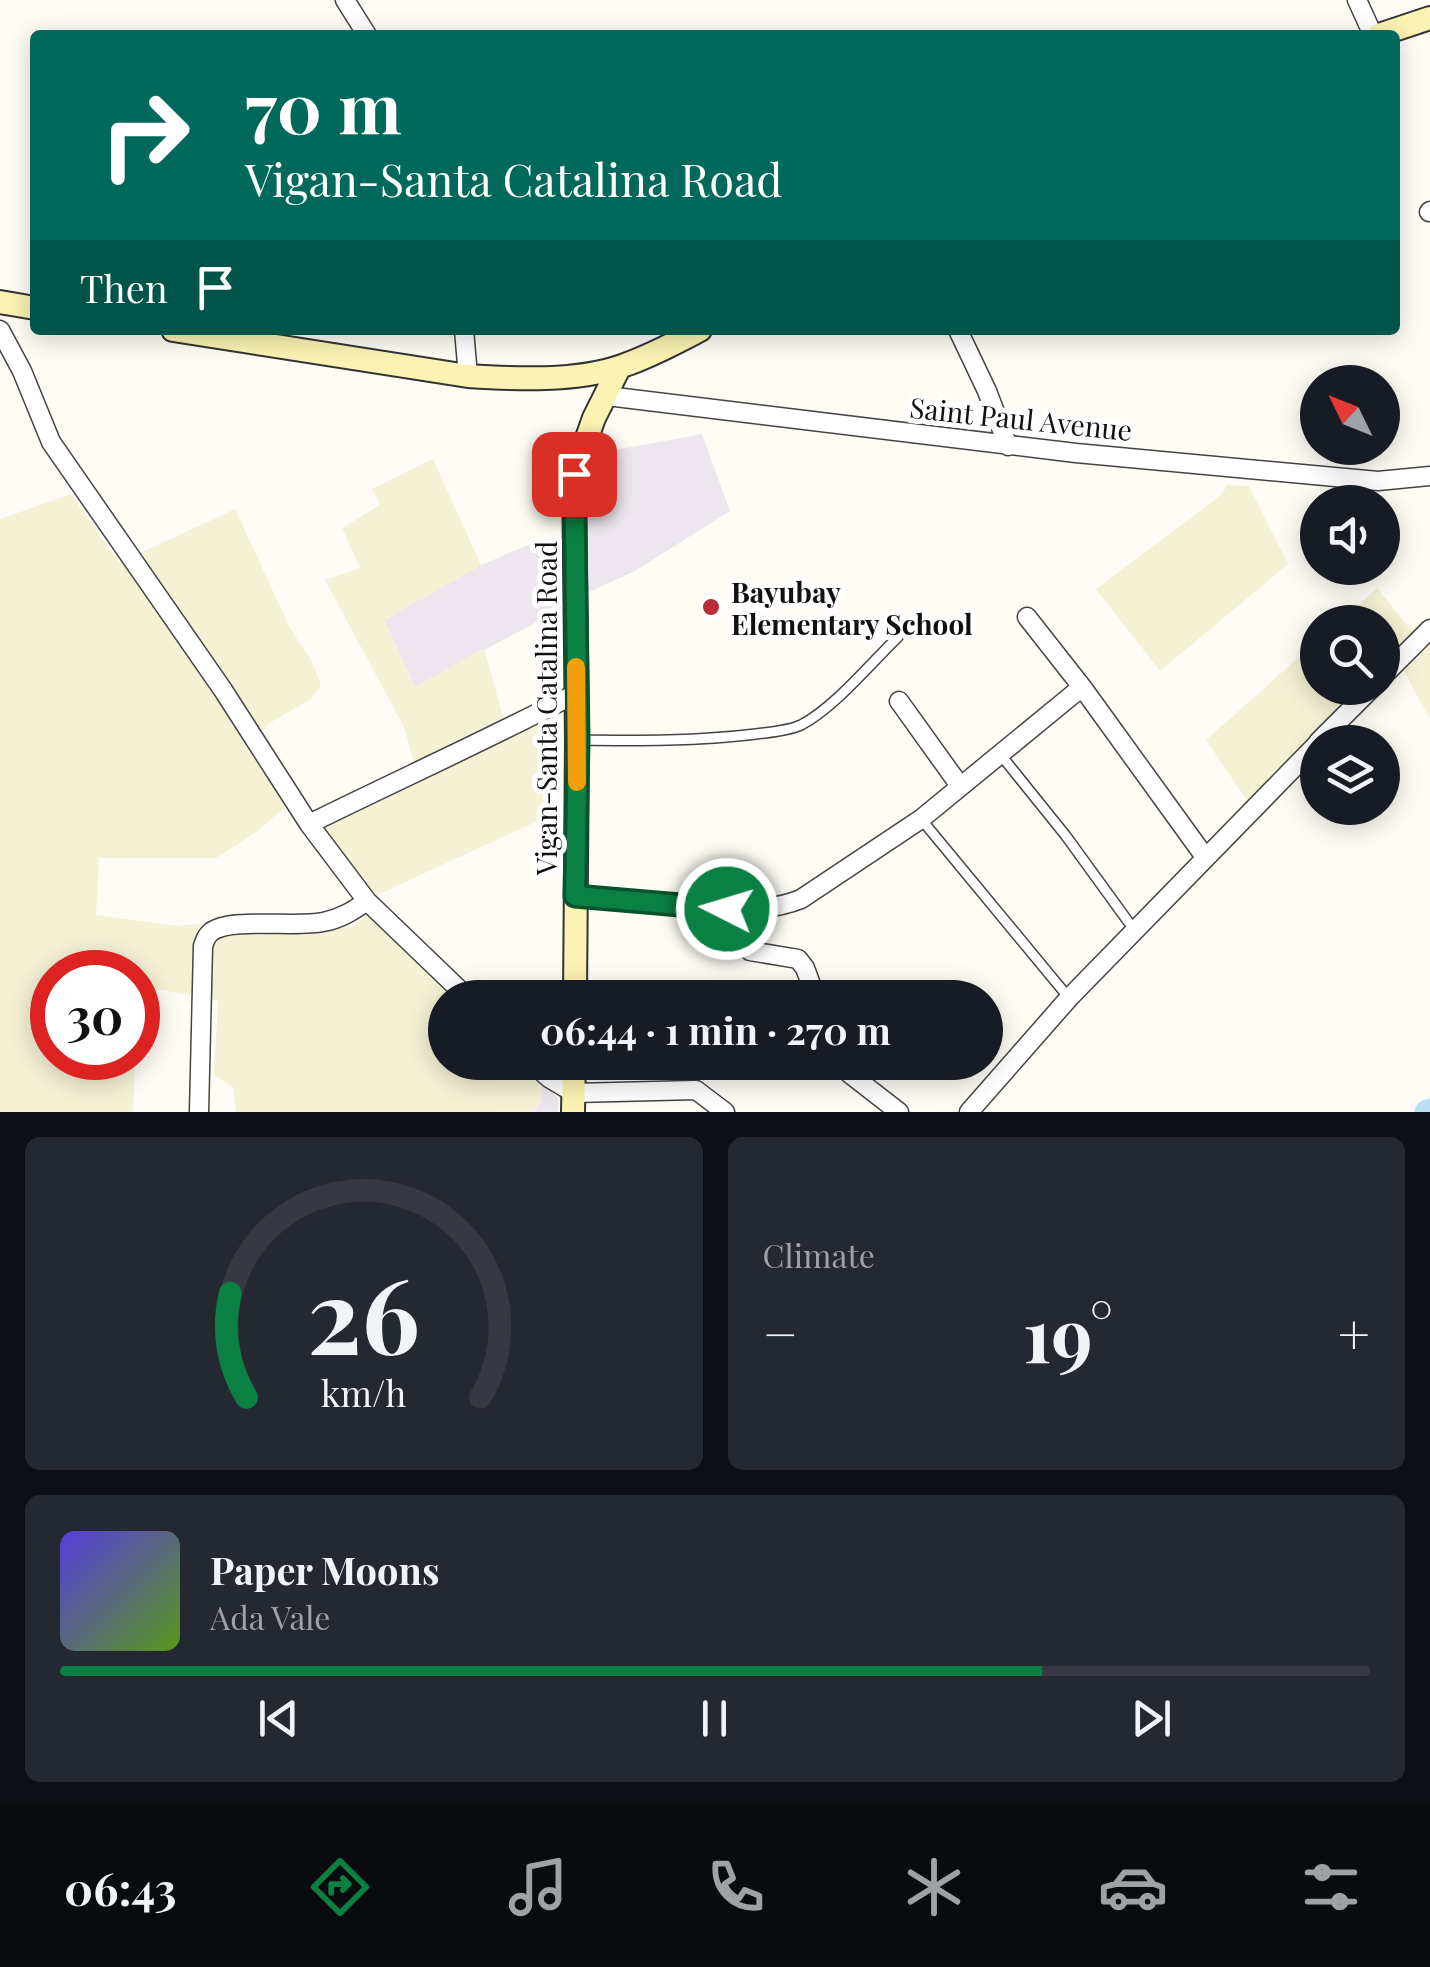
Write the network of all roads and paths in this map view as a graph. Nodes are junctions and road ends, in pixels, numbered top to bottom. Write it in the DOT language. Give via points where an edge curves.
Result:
graph roads {
  1 [pos="344,0"];
  2 [pos="1359,1"];
  3 [pos="1430,18"];
  4 [pos="364,30"];
  5 [pos="1374,30"];
  6 [pos="1392,30"];
  7 [pos="0,302"];
  8 [pos="30,307"];
  9 [pos="0,330"];
  10 [pos="205,335"];
  11 [pos="464,335"];
  12 [pos="689,335"];
  13 [pos="960,335"];
  14 [pos="618,368"];
  15 [pos="468,376"];
  16 [pos="607,396"];
  17 [pos="1008,446"];
  18 [pos="1430,476"];
  19 [pos="1026,617"];
  20 [pos="1430,629"];
  21 [pos="898,638"];
  22 [pos="1400,659"];
  23 [pos="1082,687"];
  24 [pos="576,693"];
  25 [pos="899,701"];
  26 [pos="1355,705"];
  27 [pos="1336,725"];
  28 [pos="578,740"];
  29 [pos="999,754"];
  30 [pos="1300,761"];
  31 [pos="960,786"];
  32 [pos="921,819"];
  33 [pos="310,824"];
  34 [pos="1205,857"];
  35 [pos="575,896"];
  36 [pos="367,901"];
  37 [pos="727,909"];
  38 [pos="1135,931"];
  39 [pos="449,980"];
  40 [pos="574,980"];
  41 [pos="809,980"];
  42 [pos="1069,998"];
  43 [pos="551,1080"];
  44 [pos="858,1080"];
  45 [pos="574,1103"];
  46 [pos="199,1112"];
  47 [pos="725,1112"];
  48 [pos="899,1112"];
  49 [pos="969,1112"];
  1 -- 4 [label="street"];
  2 -- 5 [label="street"];
  3 -- 6 [label="main road"];
  7 -- 8 [label="main road"];
  9 -- 33 [label="street" via="51,442"];
  10 -- 15 [label="main road"];
  11 -- 15 [label="street"];
  12 -- 14 [label="main road"];
  13 -- 17 [label="street"];
  14 -- 15 [label="main road" via="513,379"];
  14 -- 16 [label="main road, Vigan-Santa Catalina Road"];
  16 -- 17 [label="street, Saint Paul Avenue"];
  16 -- 24 [label="main road, Vigan-Santa Catalina Road" via="574,474"];
  17 -- 18 [label="street, Saint Paul Avenue" via="1378,480"];
  19 -- 23 [label="street"];
  20 -- 22 [label="street"];
  21 -- 28 [label="lane" via="797,727 655,741"];
  23 -- 29 [label="street"];
  23 -- 34 [label="street"];
  24 -- 28 [label="main road, Vigan-Santa Catalina Road"];
  24 -- 33 [label="street"];
  25 -- 31 [label="street"];
  26 -- 27 [label="street"];
  28 -- 35 [label="main road, Vigan-Santa Catalina Road"];
  29 -- 31 [label="street"];
  29 -- 38 [label="lane"];
  30 -- 34 [label="street"];
  31 -- 32 [label="street"];
  32 -- 37 [label="street" via="801,898"];
  32 -- 42 [label="lane"];
  33 -- 36 [label="street"];
  34 -- 38 [label="street"];
  35 -- 37 [label="street"];
  35 -- 40 [label="main road, Vigan-Santa Catalina Road"];
  36 -- 39 [label="street"];
  36 -- 46 [label="street" via="322,922 239,924 209,934 203,946"];
  37 -- 41 [label="street" via="750,951 798,959"];
  38 -- 42 [label="street"];
  42 -- 49 [label="street"];
  43 -- 45 [label="street"];
  44 -- 48 [label="street"];
  45 -- 47 [label="street" via="696,1090"];
}
